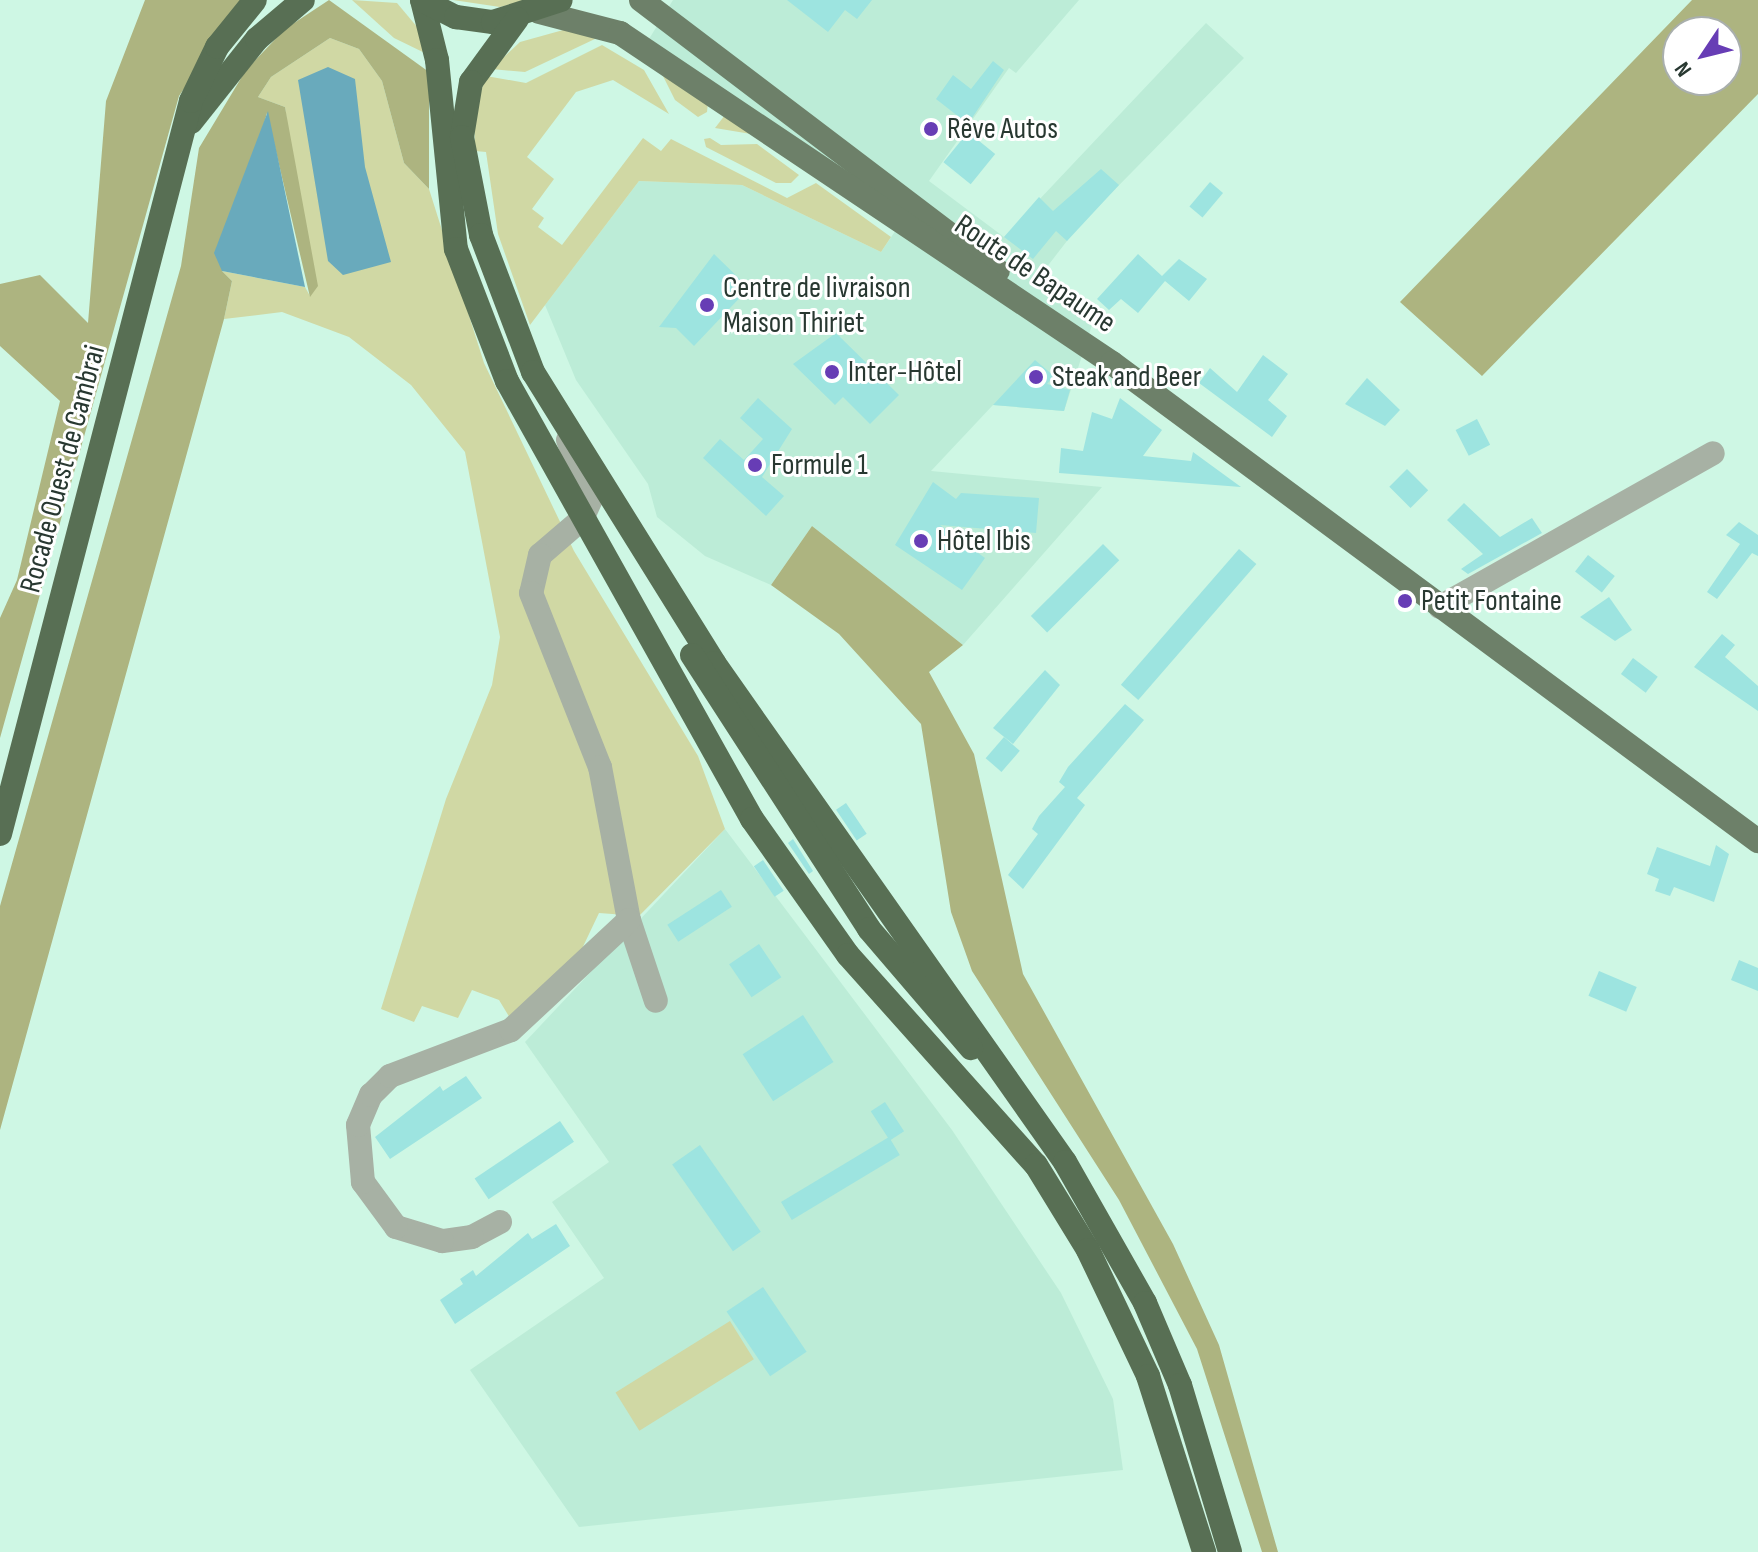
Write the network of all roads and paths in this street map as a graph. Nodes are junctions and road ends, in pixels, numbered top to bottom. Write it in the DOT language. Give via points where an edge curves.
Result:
graph roads {
  1 [pos="255,0"];
  2 [pos="303,0"];
  3 [pos="422,0"];
  4 [pos="561,0"];
  5 [pos="641,0"];
  6 [pos="528,16"];
  7 [pos="746,118"];
  8 [pos="191,122"];
  9 [pos="820,134"];
  10 [pos="1112,363"];
  11 [pos="565,433"];
  12 [pos="1713,453"];
  13 [pos="582,519"];
  14 [pos="1440,607"];
  15 [pos="0,834"];
  16 [pos="1758,841"];
  17 [pos="629,920"];
  18 [pos="656,1001"];
  19 [pos="500,1222"];
  20 [pos="1204,1552"];
  21 [pos="1230,1552"];
  1 -- 8 [label="highway, Rocade Ouest de Cambrai" via="217,47 191,101"];
  2 -- 8 [label="highway, Rocade Ouest de Cambrai" via="247,49"];
  3 -- 6 [label="highway" via="468,20"];
  3 -- 13 [label="highway" via="437,60 446,198 464,275 507,381"];
  4 -- 6 [label="highway"];
  5 -- 9 [label="main road, Route de Bapaume"];
  6 -- 7 [label="main road, Route de Bapaume" via="609,27"];
  6 -- 11 [label="highway" via="471,82 464,169 509,315"];
  7 -- 9 [label="main road" via="799,138"];
  7 -- 10 [label="main road, Route de Bapaume"];
  8 -- 15 [label="highway, Rocade Ouest de Cambrai"];
  9 -- 10 [label="main road, Route de Bapaume"];
  10 -- 14 [label="main road"];
  11 -- 13 [label="street" via="591,499"];
  11 -- 21 [label="highway" via="714,663 1030,1111 1145,1303 1210,1471"];
  12 -- 14 [label="street"];
  13 -- 17 [label="street" via="540,555 531,593 600,767"];
  13 -- 20 [label="highway" via="752,819 848,955 1036,1165 1088,1250 1148,1376"];
  14 -- 16 [label="main road"];
  17 -- 18 [label="street"];
  17 -- 19 [label="street" via="568,969 511,1030 390,1076 371,1095 358,1125 363,1182 396,1227 442,1241"];
}
